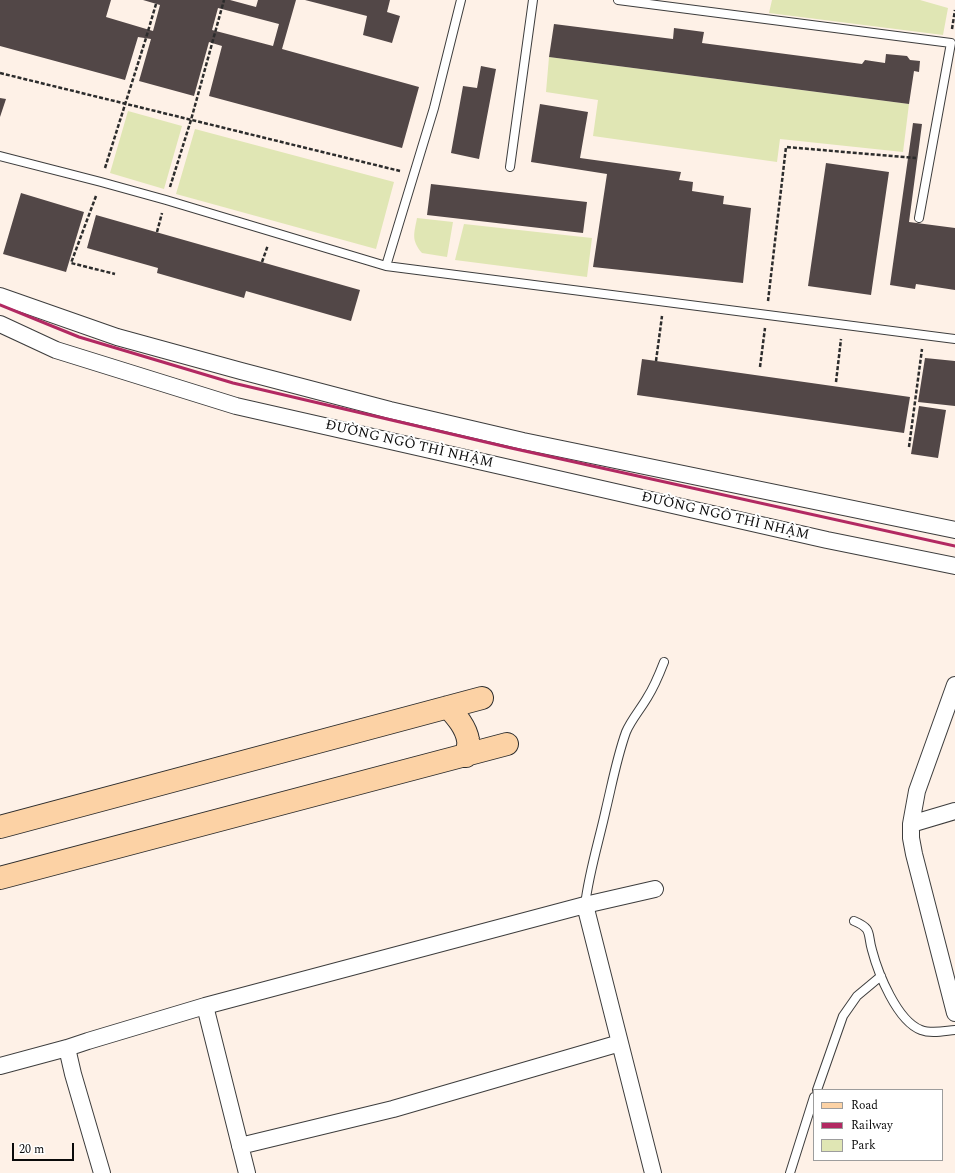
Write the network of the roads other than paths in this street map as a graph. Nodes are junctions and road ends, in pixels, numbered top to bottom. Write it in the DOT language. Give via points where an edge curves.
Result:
graph roads {
  1 [pos="461,0"];
  2 [pos="534,0"];
  3 [pos="618,0"];
  4 [pos="951,59"];
  5 [pos="0,156"];
  6 [pos="510,167"];
  7 [pos="919,218"];
  8 [pos="386,266"];
  9 [pos="0,296"];
  10 [pos="0,324"];
  11 [pos="955,339"];
  12 [pos="955,530"];
  13 [pos="955,566"];
  14 [pos="664,662"];
  15 [pos="955,685"];
  16 [pos="482,698"];
  17 [pos="448,707"];
  18 [pos="507,744"];
  19 [pos="466,756"];
  20 [pos="955,811"];
  21 [pos="911,824"];
  22 [pos="0,827"];
  23 [pos="0,878"];
  24 [pos="655,889"];
  25 [pos="584,905"];
  26 [pos="854,921"];
  27 [pos="880,976"];
  28 [pos="205,1006"];
  29 [pos="955,1013"];
  30 [pos="955,1030"];
  31 [pos="620,1043"];
  32 [pos="67,1048"];
  33 [pos="0,1066"];
  34 [pos="816,1089"];
  35 [pos="813,1100"];
  36 [pos="240,1146"];
  37 [pos="102,1173"];
  38 [pos="247,1173"];
  39 [pos="653,1173"];
  40 [pos="790,1173"];
  1 -- 8 [label="lane" via="434,108"];
  2 -- 6 [label="lane"];
  3 -- 4 [label="lane" via="951,43"];
  4 -- 7 [label="lane"];
  5 -- 8 [label="lane" via="166,200"];
  8 -- 11 [label="lane"];
  9 -- 12 [label="street" via="117,337 390,410 523,441"];
  10 -- 13 [label="street, ĐƯỜNG NGÔ THÌ NHẬM" via="56,350 236,406 827,540"];
  14 -- 25 [label="lane" via="648,697 626,732"];
  15 -- 21 [label="street" via="917,791"];
  16 -- 17 [label="street"];
  17 -- 19 [label="street" via="464,729 468,740"];
  17 -- 22 [label="street"];
  18 -- 19 [label="street"];
  19 -- 23 [label="street"];
  20 -- 21 [label="street"];
  21 -- 29 [label="street" via="914,854"];
  24 -- 25 [label="street"];
  25 -- 28 [label="street"];
  25 -- 31 [label="street"];
  26 -- 27 [label="lane" via="868,930"];
  27 -- 30 [label="lane" via="906,1020 914,1026 925,1031"];
  27 -- 34 [label="lane" via="857,996 843,1016"];
  28 -- 32 [label="street"];
  28 -- 36 [label="street"];
  31 -- 36 [label="street" via="393,1109"];
  31 -- 39 [label="street"];
  32 -- 33 [label="street"];
  32 -- 37 [label="street"];
  35 -- 40 [label="lane"];
  36 -- 38 [label="street"];
}
